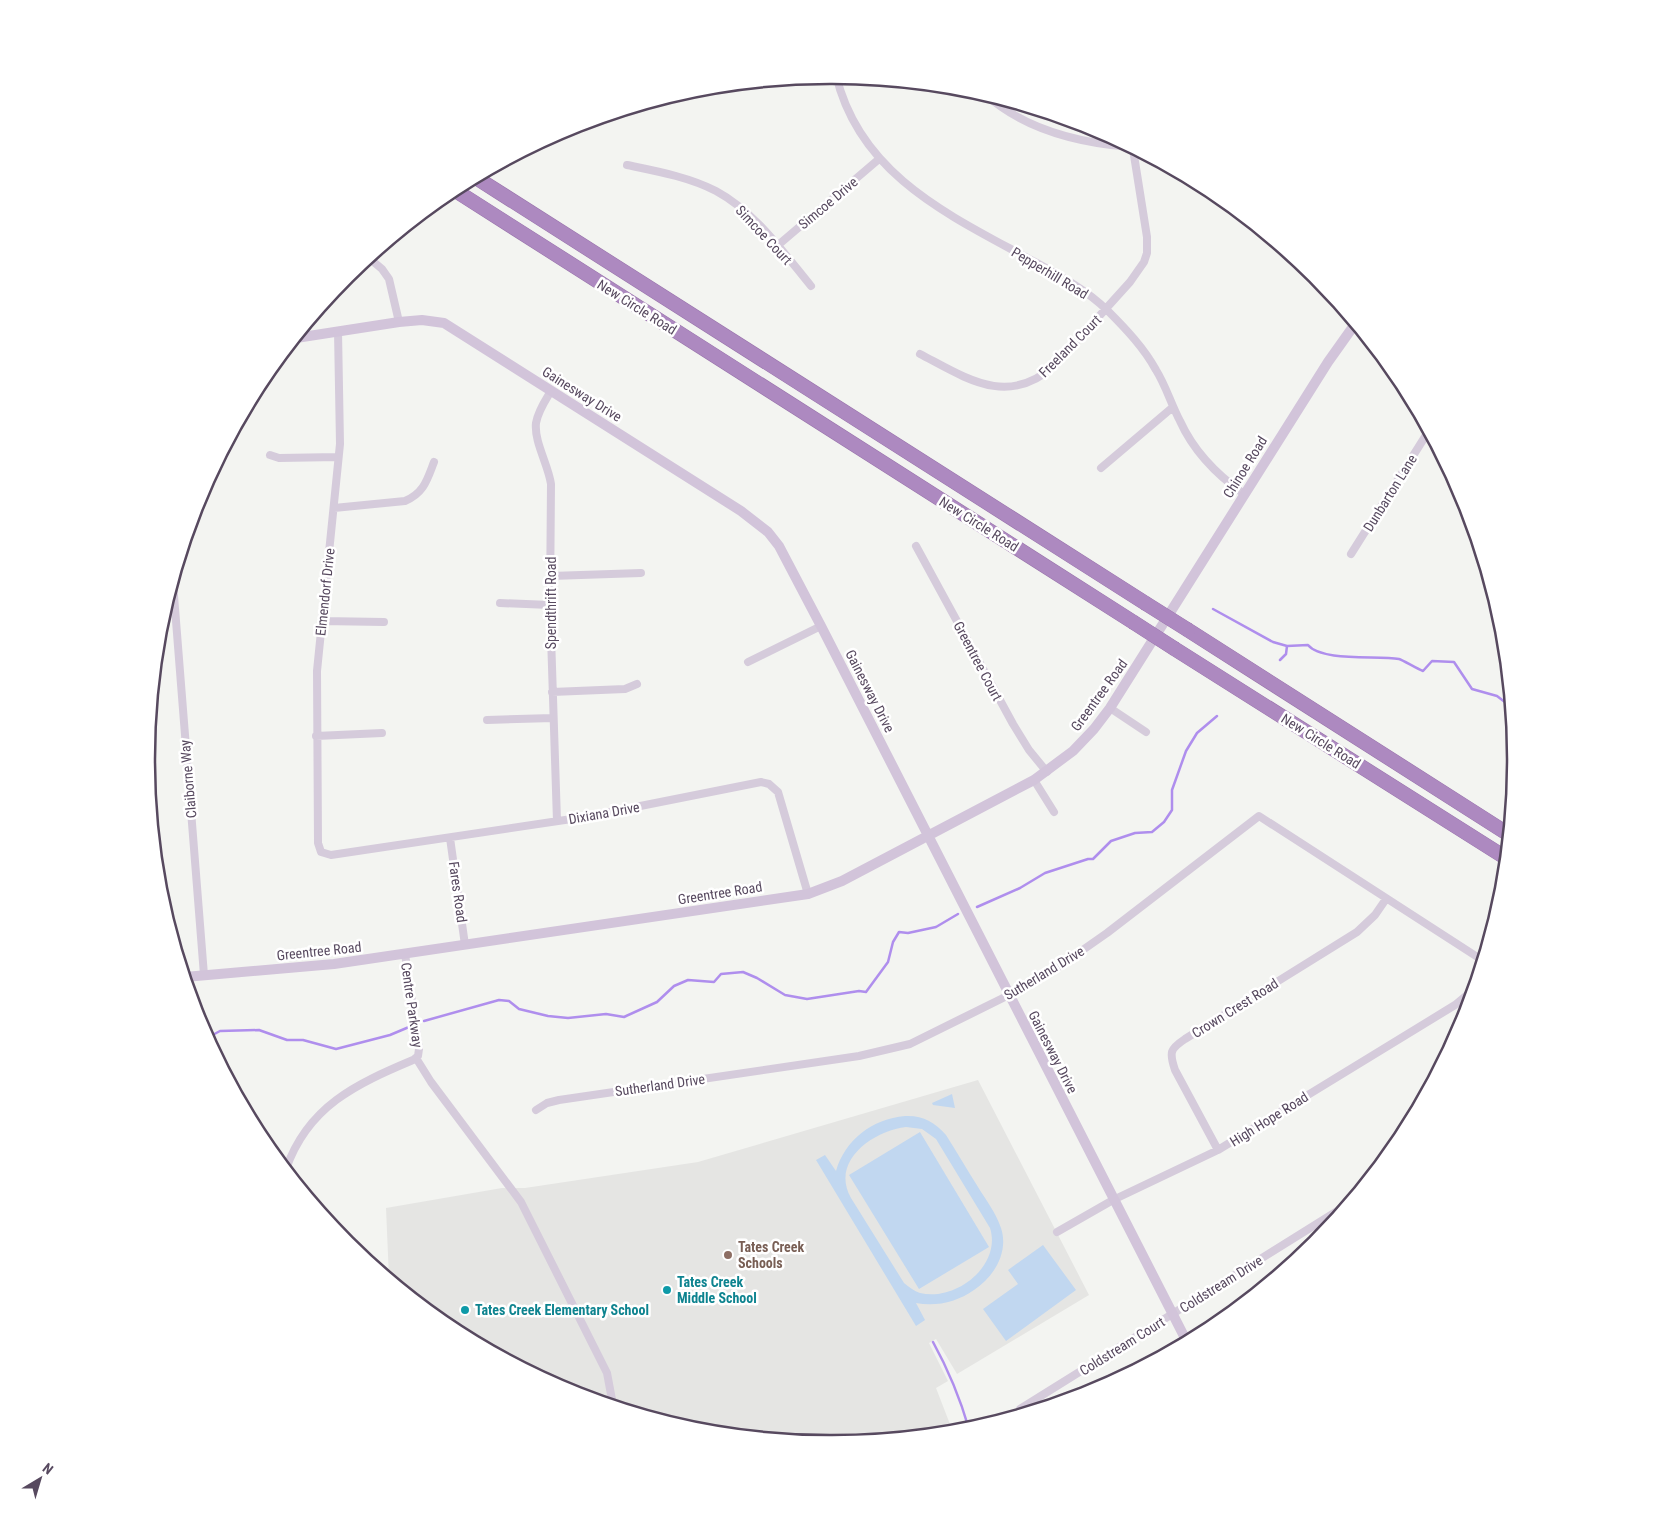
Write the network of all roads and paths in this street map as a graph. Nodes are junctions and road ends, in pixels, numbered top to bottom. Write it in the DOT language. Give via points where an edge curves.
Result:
graph roads {
  1 [pos="839,84"];
  2 [pos="1001,106"];
  3 [pos="1112,145"];
  4 [pos="1133,155"];
  5 [pos="879,159"];
  6 [pos="627,165"];
  7 [pos="481,182"];
  8 [pos="460,195"];
  9 [pos="777,246"];
  10 [pos="374,262"];
  11 [pos="811,286"];
  12 [pos="1106,309"];
  13 [pos="399,322"];
  14 [pos="1351,329"];
  15 [pos="338,332"];
  16 [pos="304,337"];
  17 [pos="920,354"];
  18 [pos="551,391"];
  19 [pos="1173,407"];
  20 [pos="1424,438"];
  21 [pos="270,455"];
  22 [pos="338,457"];
  23 [pos="434,462"];
  24 [pos="1101,468"];
  25 [pos="1244,494"];
  26 [pos="334,508"];
  27 [pos="916,546"];
  28 [pos="1351,554"];
  29 [pos="641,573"];
  30 [pos="551,576"];
  31 [pos="174,601"];
  32 [pos="500,603"];
  33 [pos="550,605"];
  34 [pos="322,621"];
  35 [pos="384,622"];
  36 [pos="821,626"];
  37 [pos="1161,627"];
  38 [pos="748,662"];
  39 [pos="637,684"];
  40 [pos="552,692"];
  41 [pos="1110,708"];
  42 [pos="553,718"];
  43 [pos="487,720"];
  44 [pos="382,732"];
  45 [pos="1146,732"];
  46 [pos="316,736"];
  47 [pos="1047,772"];
  48 [pos="1034,780"];
  49 [pos="1054,812"];
  50 [pos="557,821"];
  51 [pos="1503,831"];
  52 [pos="928,836"];
  53 [pos="450,838"];
  54 [pos="321,852"];
  55 [pos="1500,854"];
  56 [pos="808,894"];
  57 [pos="1386,899"];
  58 [pos="466,945"];
  59 [pos="405,954"];
  60 [pos="1477,957"];
  61 [pos="204,975"];
  62 [pos="191,976"];
  63 [pos="1009,995"];
  64 [pos="1463,999"];
  65 [pos="416,1058"];
  66 [pos="536,1110"];
  67 [pos="1218,1150"];
  68 [pos="289,1163"];
  69 [pos="1114,1200"];
  70 [pos="1327,1217"];
  71 [pos="1317,1224"];
  72 [pos="1319,1227"];
  73 [pos="1056,1232"];
  74 [pos="1172,1314"];
  75 [pos="1183,1336"];
  76 [pos="612,1398"];
  77 [pos="1021,1407"];
  1 -- 5 [label="street, Pepperhill Road" via="852,119"];
  2 -- 3 [label="street" via="1054,133"];
  4 -- 12 [label="street, Freeland Court" via="1148,237 1147,253 1139,272"];
  5 -- 9 [label="street, Simcoe Drive"];
  5 -- 12 [label="street, Pepperhill Road" via="943,211 1054,272"];
  6 -- 9 [label="street, Simcoe Court" via="699,183 714,190 744,211"];
  7 -- 51 [label="highway, New Circle Road, bridge"];
  8 -- 55 [label="highway, New Circle Road, bridge"];
  9 -- 11 [label="street, Simcoe Court"];
  10 -- 13 [label="street" via="389,279"];
  12 -- 17 [label="street, Freeland Court" via="1045,374 1017,385 991,386 976,382"];
  12 -- 19 [label="street, Pepperhill Road" via="1151,361"];
  13 -- 15 [label="street, Gainesway Drive"];
  13 -- 18 [label="street, Gainesway Drive" via="422,320 444,323"];
  14 -- 25 [label="street, Chinoe Road"];
  15 -- 16 [label="street, Gainesway Drive"];
  15 -- 22 [label="street, Elmendorf Drive" via="341,432"];
  18 -- 30 [label="street, Spendthrift Road" via="536,422 551,484"];
  18 -- 36 [label="street, Gainesway Drive" via="757,522 779,546"];
  19 -- 24 [label="street"];
  19 -- 25 [label="street, Pepperhill Road" via="1198,452 1220,476"];
  20 -- 28 [label="street, Dunbarton Lane"];
  21 -- 22 [label="street" via="279,458"];
  22 -- 26 [label="street, Elmendorf Drive"];
  23 -- 26 [label="street" via="425,484 415,497 405,501"];
  25 -- 37 [label="street, Chinoe Road"];
  26 -- 34 [label="street, Elmendorf Drive"];
  27 -- 47 [label="street, Greentree Court" via="1013,724"];
  29 -- 30 [label="street"];
  30 -- 33 [label="street, Spendthrift Road"];
  31 -- 61 [label="street, Claiborne Way"];
  32 -- 33 [label="street"];
  33 -- 40 [label="street, Spendthrift Road"];
  34 -- 35 [label="street"];
  34 -- 46 [label="street, Elmendorf Drive"];
  36 -- 38 [label="street"];
  36 -- 52 [label="street, Gainesway Drive"];
  37 -- 41 [label="street, Greentree Road"];
  39 -- 40 [label="street" via="625,689"];
  40 -- 42 [label="street, Spendthrift Road"];
  41 -- 45 [label="street"];
  41 -- 47 [label="street, Greentree Road" via="1073,751"];
  42 -- 43 [label="street"];
  42 -- 50 [label="street, Spendthrift Road"];
  44 -- 46 [label="street"];
  46 -- 54 [label="street, Elmendorf Drive" via="318,844"];
  47 -- 48 [label="street, Greentree Road"];
  48 -- 49 [label="street"];
  48 -- 52 [label="street, Greentree Road"];
  50 -- 53 [label="street, Dixiana Drive"];
  50 -- 56 [label="street, Dixiana Drive" via="761,782 769,784 778,792"];
  52 -- 56 [label="street, Greentree Road" via="828,888"];
  52 -- 63 [label="street, Gainesway Drive"];
  53 -- 54 [label="street, Dixiana Drive" via="331,855"];
  53 -- 58 [label="street, Fares Road"];
  56 -- 58 [label="street, Greentree Road"];
  57 -- 60 [label="street, Sutherland Drive"];
  57 -- 63 [label="street, Sutherland Drive" via="1259,816 1107,933 1057,968"];
  57 -- 67 [label="street, Crown Crest Road" via="1357,932 1185,1039 1172,1051 1175,1070"];
  58 -- 59 [label="street, Greentree Road"];
  59 -- 61 [label="street, Greentree Road" via="334,964"];
  59 -- 65 [label="street, Centre Parkway" via="419,1049"];
  61 -- 62 [label="street, Greentree Road"];
  63 -- 66 [label="street, Sutherland Drive" via="899,1048 559,1100"];
  63 -- 69 [label="street, Gainesway Drive"];
  64 -- 67 [label="street, High Hope Road"];
  65 -- 68 [label="street, Centre Parkway" via="354,1086 331,1103 312,1122"];
  65 -- 76 [label="street" via="522,1202 607,1373"];
  67 -- 69 [label="street, High Hope Road"];
  69 -- 73 [label="street, High Hope Road"];
  69 -- 74 [label="street, Gainesway Drive"];
  70 -- 71 [label="street, Coldstream Drive"];
  71 -- 72 [label="street"];
  71 -- 74 [label="street, Coldstream Drive"];
  74 -- 75 [label="street, Gainesway Drive"];
  74 -- 77 [label="street, Coldstream Court"];
}
